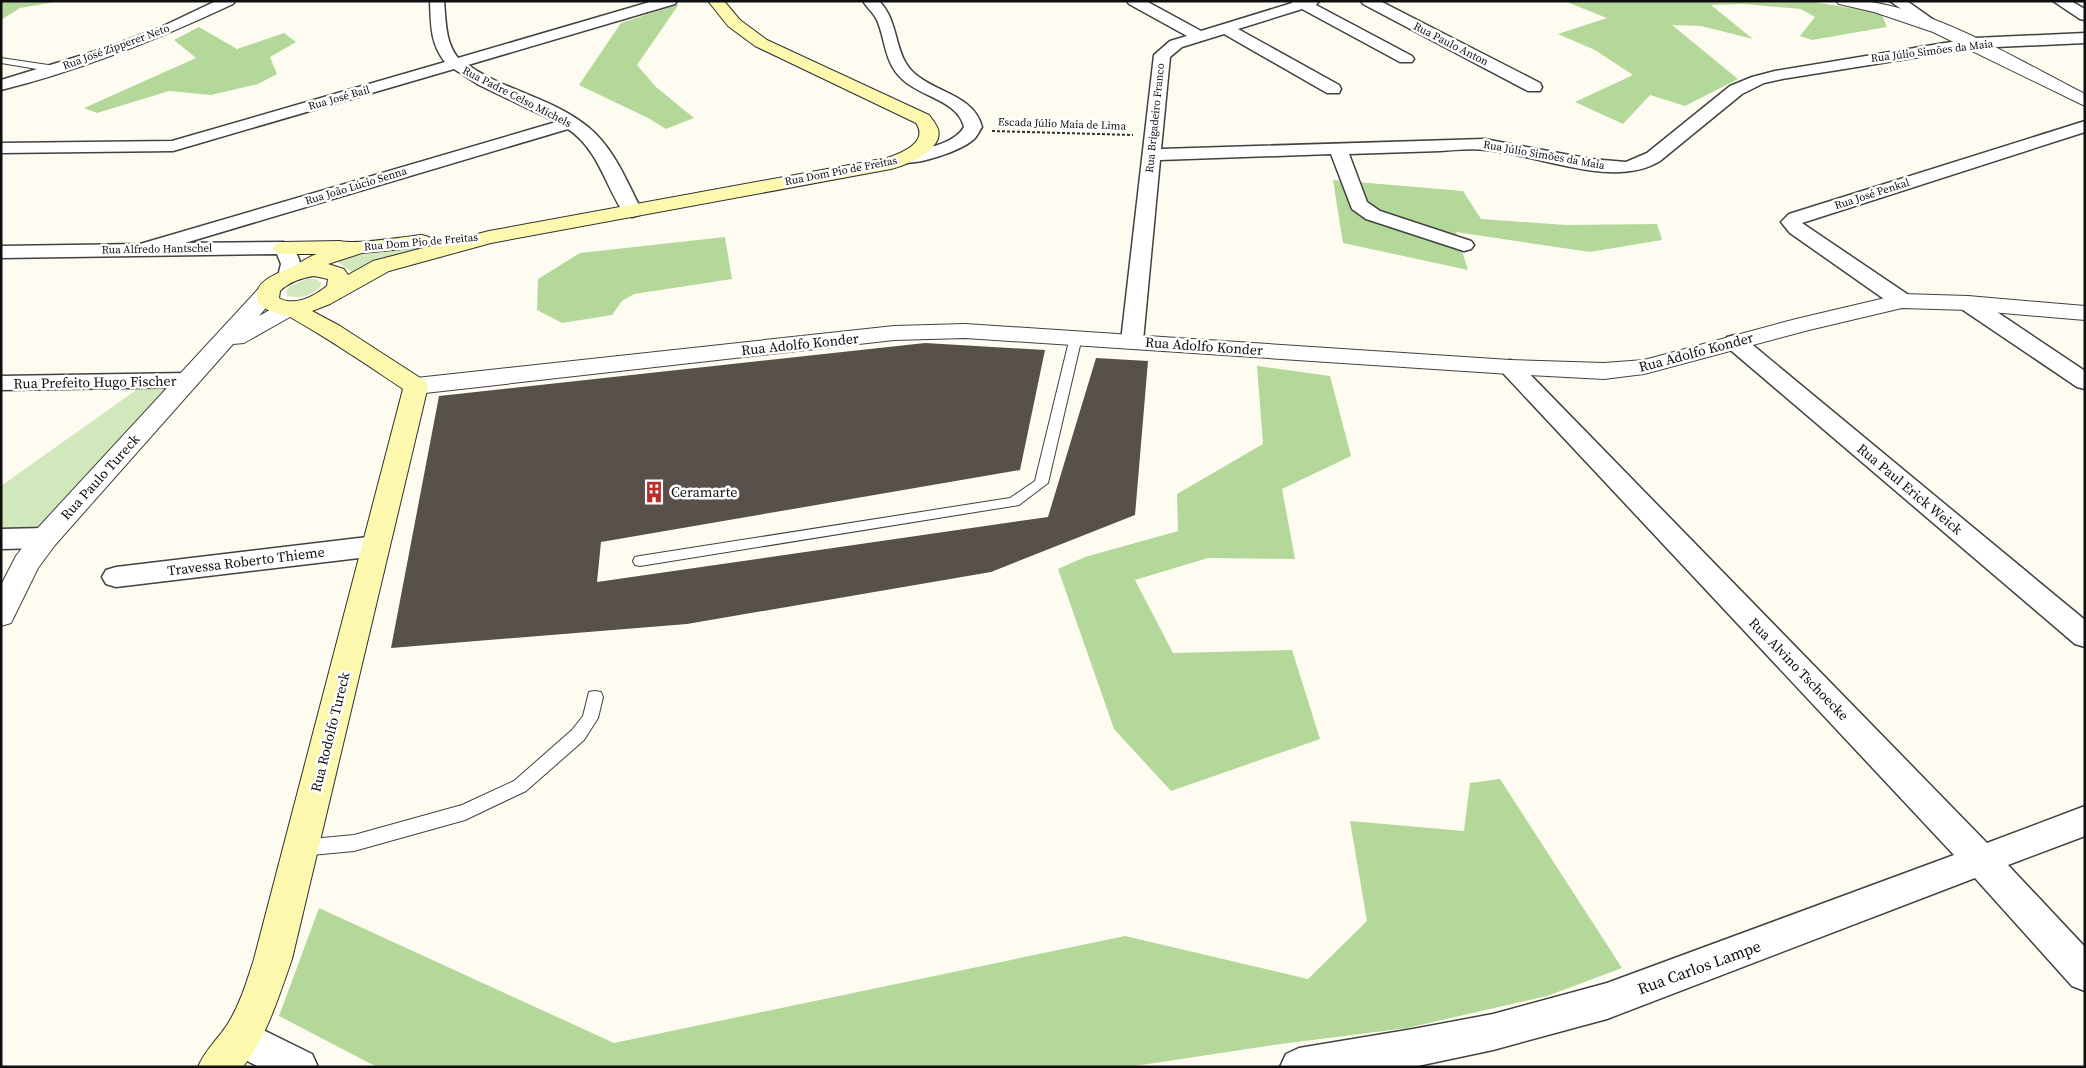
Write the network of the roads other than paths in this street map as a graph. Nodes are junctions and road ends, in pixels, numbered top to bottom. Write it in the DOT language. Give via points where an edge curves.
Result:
graph roads {
  1 [pos="228,1"];
  2 [pos="437,1"];
  3 [pos="670,1"];
  4 [pos="716,1"];
  5 [pos="870,1"];
  6 [pos="1134,1"];
  7 [pos="1368,1"];
  8 [pos="1844,1"];
  9 [pos="1897,1"];
  10 [pos="2060,1"];
  11 [pos="1304,2"];
  12 [pos="2085,16"];
  13 [pos="1930,23"];
  14 [pos="1226,29"];
  15 [pos="1201,36"];
  16 [pos="2085,38"];
  17 [pos="1975,44"];
  18 [pos="1406,59"];
  19 [pos="1,60"];
  20 [pos="455,64"];
  21 [pos="55,69"];
  22 [pos="1,85"];
  23 [pos="1534,87"];
  24 [pos="1333,89"];
  25 [pos="2085,101"];
  26 [pos="570,122"];
  27 [pos="2085,126"];
  28 [pos="1,148"];
  29 [pos="1338,148"];
  30 [pos="1152,155"];
  31 [pos="907,158"];
  32 [pos="632,211"];
  33 [pos="230,223"];
  34 [pos="489,237"];
  35 [pos="1464,244"];
  36 [pos="359,247"];
  37 [pos="209,248"];
  38 [pos="283,248"];
  39 [pos="141,250"];
  40 [pos="1,252"];
  41 [pos="293,274"];
  42 [pos="268,291"];
  43 [pos="330,294"];
  44 [pos="1902,301"];
  45 [pos="1968,303"];
  46 [pos="289,308"];
  47 [pos="2085,313"];
  48 [pos="332,330"];
  49 [pos="1076,337"];
  50 [pos="1132,341"];
  51 [pos="1735,342"];
  52 [pos="216,350"];
  53 [pos="1510,367"];
  54 [pos="188,380"];
  55 [pos="2085,382"];
  56 [pos="1,384"];
  57 [pos="416,386"];
  58 [pos="45,538"];
  59 [pos="1,539"];
  60 [pos="376,546"];
  61 [pos="640,561"];
  62 [pos="116,577"];
  63 [pos="1,615"];
  64 [pos="2085,636"];
  65 [pos="595,697"];
  66 [pos="2085,821"];
  67 [pos="301,848"];
  68 [pos="1982,861"];
  69 [pos="2085,974"];
  70 [pos="241,1038"];
  71 [pos="218,1067"];
  72 [pos="300,1067"];
  73 [pos="1299,1067"];
  1 -- 21 [label="street, Rua José Zipperer Neto" via="140,40"];
  2 -- 20 [label="street, Rua Padre Celso Michels" via="441,43"];
  3 -- 20 [label="street, Rua José Bail"];
  4 -- 31 [label="main road, Rua Dom Pio de Freitas" via="734,23 761,43 923,119 930,134 919,151"];
  5 -- 31 [label="street" via="884,17 901,68 916,83 965,110 971,119 971,130 962,141"];
  6 -- 15 [label="street"];
  7 -- 23 [label="street, Rua Paulo Anton"];
  8 -- 13 [label="street"];
  9 -- 13 [label="street"];
  10 -- 12 [label="street"];
  11 -- 14 [label="street, Rua Brigadeiro Franco"];
  11 -- 18 [label="street"];
  13 -- 17 [label="street"];
  14 -- 15 [label="street, Rua Brigadeiro Franco"];
  14 -- 24 [label="street"];
  15 -- 30 [label="street, Rua Brigadeiro Franco" via="1176,44 1162,55"];
  16 -- 17 [label="street, Rua Júlio Simões da Maia"];
  17 -- 25 [label="street"];
  17 -- 29 [label="street, Rua Júlio Simões da Maia" via="1824,66 1758,80 1726,97 1660,153 1626,167 1484,144"];
  19 -- 21 [label="lane"];
  20 -- 26 [label="street, Rua Padre Celso Michels"];
  20 -- 28 [label="street, Rua José Bail" via="173,146"];
  21 -- 22 [label="street, Rua José Zipperer Neto"];
  26 -- 32 [label="street, Rua Padre Celso Michels" via="602,153"];
  26 -- 33 [label="street, Rua João Lúcio Senna"];
  27 -- 44 [label="street, Rua José Penkal" via="1791,222"];
  29 -- 30 [label="street, Rua Júlio Simões da Maia"];
  29 -- 35 [label="street" via="1359,205 1373,215"];
  30 -- 50 [label="street, Rua Brigadeiro Franco"];
  31 -- 32 [label="main road, Rua Dom Pio de Freitas"];
  32 -- 34 [label="main road, Rua Dom Pio de Freitas"];
  33 -- 37 [label="street"];
  33 -- 39 [label="street, Rua João Lúcio Senna"];
  34 -- 36 [label="main road, Rua Dom Pio de Freitas"];
  34 -- 43 [label="main road, Rua Dom Pio de Freitas" via="381,266"];
  36 -- 38 [label="main road"];
  36 -- 41 [label="main road, Rua Dom Pio de Freitas" via="322,259"];
  37 -- 38 [label="street, Rua Alfredo Hantschel"];
  37 -- 39 [label="street, Rua Alfredo Hantschel"];
  38 -- 41 [label="street" via="291,259"];
  39 -- 40 [label="street, Rua Alfredo Hantschel"];
  41 -- 42 [label="main road, Rua Dom Pio de Freitas"];
  41 -- 43 [label="main road" via="320,269 336,274 340,278 339,284"];
  42 -- 46 [label="main road" via="269,302"];
  42 -- 52 [label="street, Rua Paulo Tureck"];
  43 -- 46 [label="main road, Rua Dom Pio de Freitas" via="308,305"];
  43 -- 48 [label="main road"];
  44 -- 45 [label="street, Rua Adolfo Konder"];
  44 -- 51 [label="street, Rua Adolfo Konder"];
  45 -- 47 [label="street, Rua Adolfo Konder"];
  45 -- 55 [label="street"];
  46 -- 48 [label="main road"];
  46 -- 52 [label="street, Rua Paulo Tureck"];
  48 -- 57 [label="main road"];
  49 -- 50 [label="street, Rua Adolfo Konder"];
  49 -- 57 [label="street, Rua Adolfo Konder" via="914,331"];
  49 -- 61 [label="lane" via="1041,483 1014,502"];
  50 -- 53 [label="street, Rua Adolfo Konder"];
  51 -- 53 [label="street, Rua Adolfo Konder" via="1624,370"];
  51 -- 64 [label="street, Rua Paul Erick Weick"];
  52 -- 54 [label="street, Rua Paulo Tureck"];
  53 -- 68 [label="street, Rua Alvino Tschoecke"];
  54 -- 56 [label="street, Rua Prefeito Hugo Fischer"];
  54 -- 58 [label="street, Rua Paulo Tureck"];
  57 -- 60 [label="main road, Rua Rodolfo Tureck"];
  58 -- 59 [label="street"];
  58 -- 63 [label="street, Rua Paulo Tureck" via="26,563"];
  60 -- 62 [label="street, Travessa Roberto Thieme"];
  60 -- 67 [label="main road, Rua Rodolfo Tureck"];
  65 -- 67 [label="lane" via="590,718 578,735 520,786 465,812 354,842"];
  66 -- 68 [label="street, Rua Carlos Lampe"];
  67 -- 70 [label="main road, Rua Rodolfo Tureck" via="273,959"];
  68 -- 69 [label="street, Rua Alvino Tschoecke"];
  68 -- 73 [label="street, Rua Carlos Lampe" via="1654,984 1555,1017 1413,1048"];
  70 -- 71 [label="main road, Rua Rodolfo Tureck"];
  70 -- 72 [label="street"];
}
